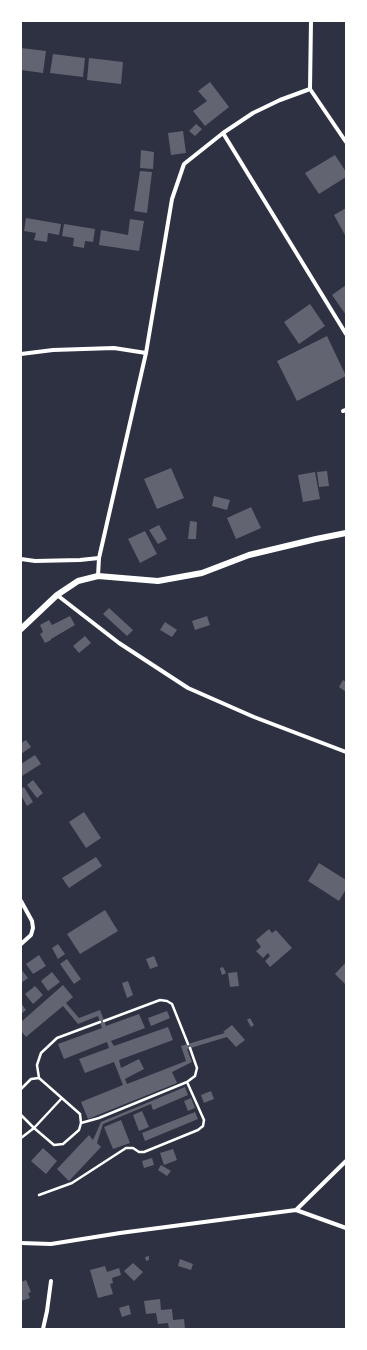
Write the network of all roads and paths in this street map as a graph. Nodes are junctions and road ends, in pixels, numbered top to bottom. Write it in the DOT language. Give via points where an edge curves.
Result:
graph roads {
  1 [pos="311,21"];
  2 [pos="310,89"];
  3 [pos="223,133"];
  4 [pos="346,142"];
  5 [pos="346,334"];
  6 [pos="146,353"];
  7 [pos="21,354"];
  8 [pos="346,533"];
  9 [pos="99,558"];
  10 [pos="21,559"];
  11 [pos="98,576"];
  12 [pos="57,595"];
  13 [pos="21,628"];
  14 [pos="346,752"];
  15 [pos="21,901"];
  16 [pos="21,944"];
  17 [pos="104,1021"];
  18 [pos="100,1022"];
  19 [pos="188,1044"];
  20 [pos="190,1048"];
  21 [pos="40,1078"];
  22 [pos="187,1082"];
  23 [pos="21,1089"];
  24 [pos="62,1098"];
  25 [pos="21,1115"];
  26 [pos="81,1124"];
  27 [pos="34,1128"];
  28 [pos="21,1138"];
  29 [pos="346,1161"];
  30 [pos="39,1195"];
  31 [pos="296,1210"];
  32 [pos="346,1228"];
  33 [pos="21,1243"];
  34 [pos="51,1281"];
  35 [pos="43,1329"];
  1 -- 2 [label="street"];
  2 -- 3 [label="street" via="253,113"];
  2 -- 4 [label="street"];
  3 -- 5 [label="street"];
  3 -- 6 [label="street" via="184,164 179,178 172,199"];
  6 -- 7 [label="street" via="114,348"];
  6 -- 9 [label="street"];
  8 -- 11 [label="street" via="249,555 202,573 158,581"];
  9 -- 10 [label="street" via="43,561"];
  9 -- 11 [label="street"];
  11 -- 12 [label="street" via="78,581"];
  12 -- 13 [label="street"];
  12 -- 14 [label="street" via="119,643 188,688"];
  15 -- 16 [label="street" via="33,928 31,936"];
  17 -- 19 [label="lane" via="160,1000 167,1001 172,1004"];
  18 -- 21 [label="lane" via="57,1038 41,1053 37,1065"];
  20 -- 22 [label="lane" via="197,1068 195,1076"];
  21 -- 23 [label="lane" via="31,1079"];
  21 -- 24 [label="lane"];
  22 -- 26 [label="lane"];
  22 -- 30 [label="lane" via="204,1120 203,1126 198,1130 144,1152 126,1148 72,1183"];
  24 -- 26 [label="lane" via="80,1114"];
  24 -- 27 [label="lane"];
  25 -- 27 [label="lane"];
  26 -- 27 [label="lane" via="79,1130 63,1144 54,1145"];
  27 -- 28 [label="lane"];
  29 -- 31 [label="street"];
  31 -- 32 [label="street"];
  31 -- 33 [label="street" via="120,1232 51,1244"];
  34 -- 35 [label="street"];
}
